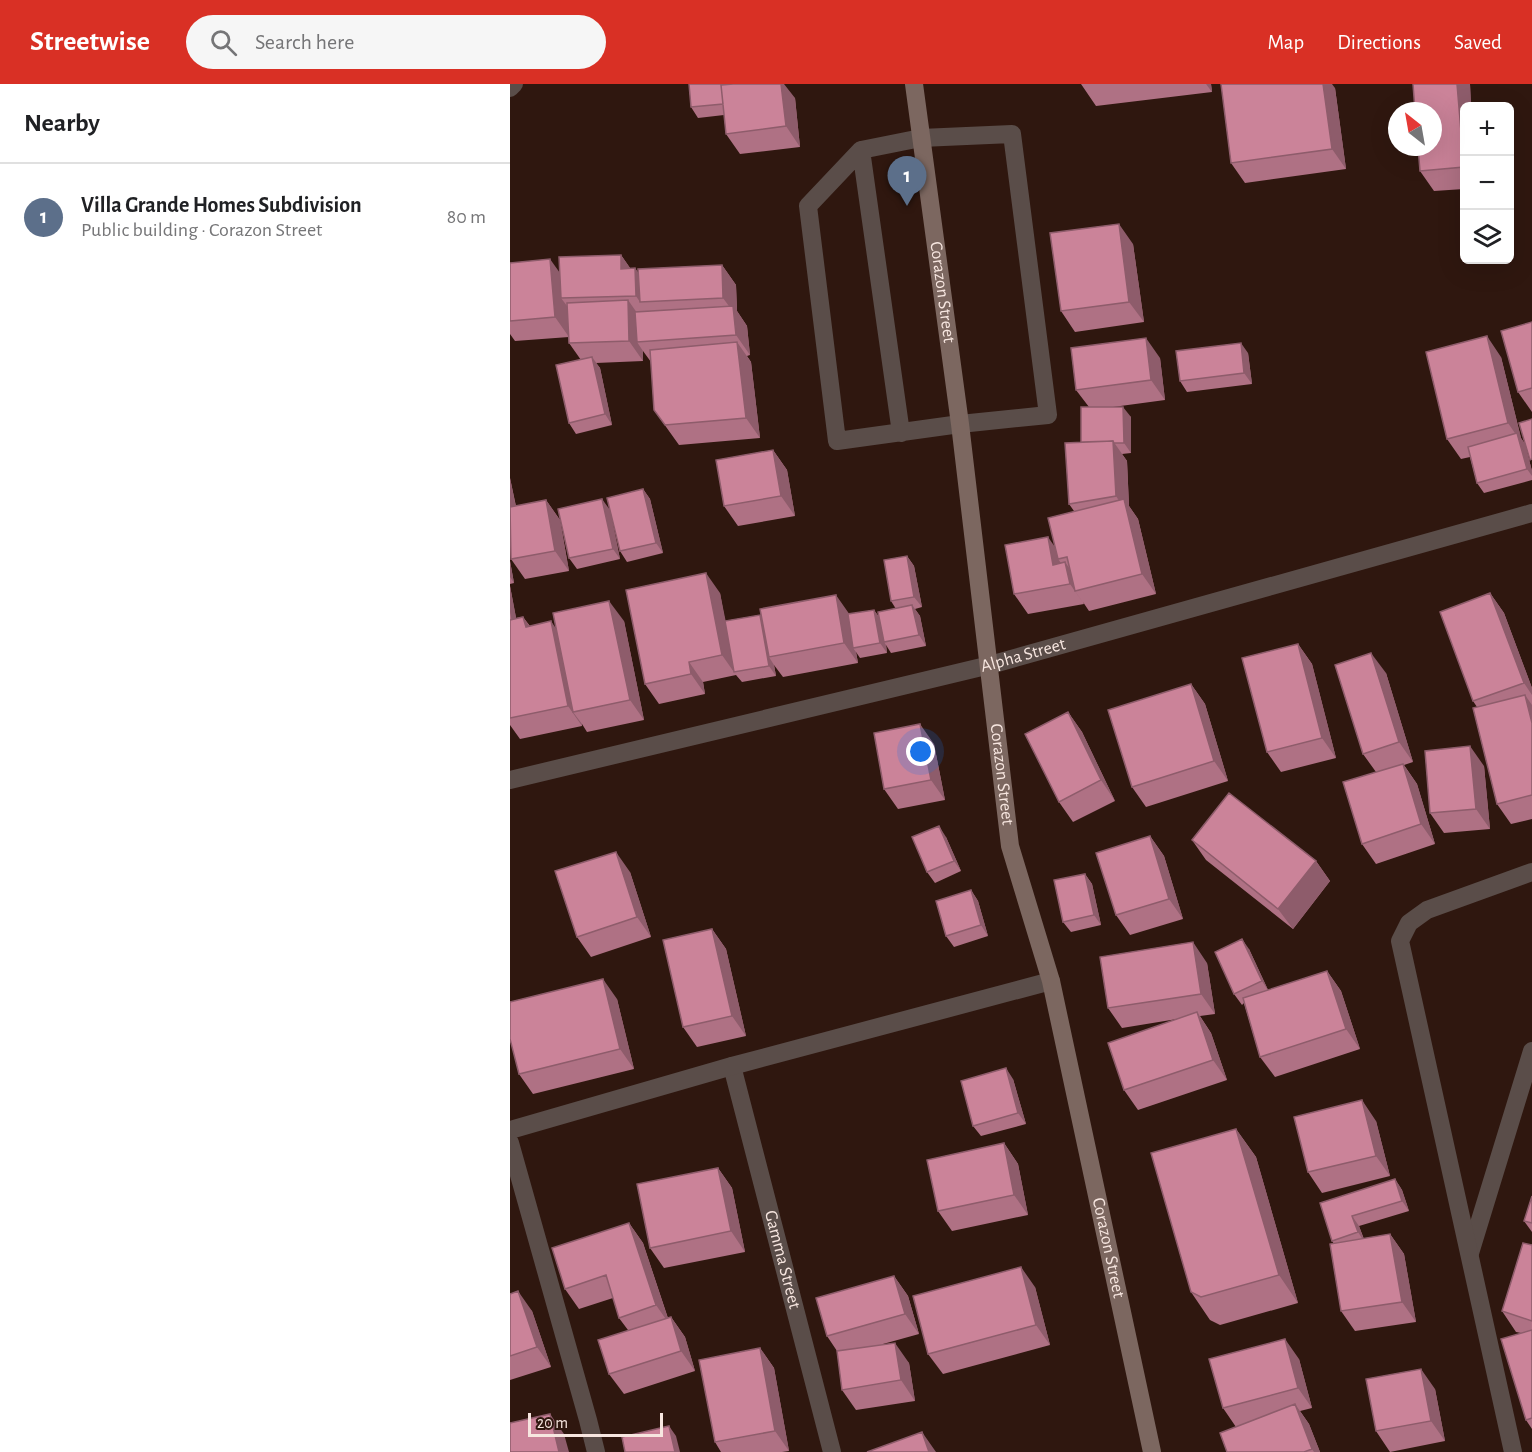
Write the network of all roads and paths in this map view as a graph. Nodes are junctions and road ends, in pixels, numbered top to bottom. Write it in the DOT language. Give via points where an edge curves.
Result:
graph roads {
  1 [pos="514,84"];
  2 [pos="914,84"];
  3 [pos="510,88"];
  4 [pos="921,138"];
  5 [pos="861,150"];
  6 [pos="960,424"];
  7 [pos="900,433"];
  8 [pos="1532,513"];
  9 [pos="990,665"];
  10 [pos="510,780"];
  11 [pos="1532,872"];
  12 [pos="1051,981"];
  13 [pos="1532,1051"];
  14 [pos="732,1066"];
  15 [pos="510,1130"];
  16 [pos="510,1143"];
  17 [pos="1470,1255"];
  18 [pos="596,1452"];
  19 [pos="832,1452"];
  20 [pos="1152,1452"];
  21 [pos="1513,1452"];
  1 -- 3 [label="street"];
  2 -- 4 [label="street, Corazon Street"];
  4 -- 5 [label="street"];
  4 -- 6 [label="street, Corazon Street"];
  4 -- 6 [label="street" via="1012,134 1048,415"];
  5 -- 7 [label="street"];
  5 -- 7 [label="street" via="808,206 837,441"];
  6 -- 7 [label="street"];
  6 -- 9 [label="street, Corazon Street"];
  8 -- 9 [label="street, Alpha Street"];
  9 -- 10 [label="street, Alpha Street"];
  9 -- 12 [label="street, Corazon Street" via="1010,846"];
  11 -- 17 [label="street" via="1427,910 1409,923 1400,941"];
  12 -- 14 [label="street"];
  12 -- 20 [label="street, Corazon Street"];
  13 -- 17 [label="street"];
  14 -- 15 [label="street"];
  14 -- 19 [label="street, Gamma Street"];
  16 -- 18 [label="street"];
  17 -- 21 [label="street"];
}
